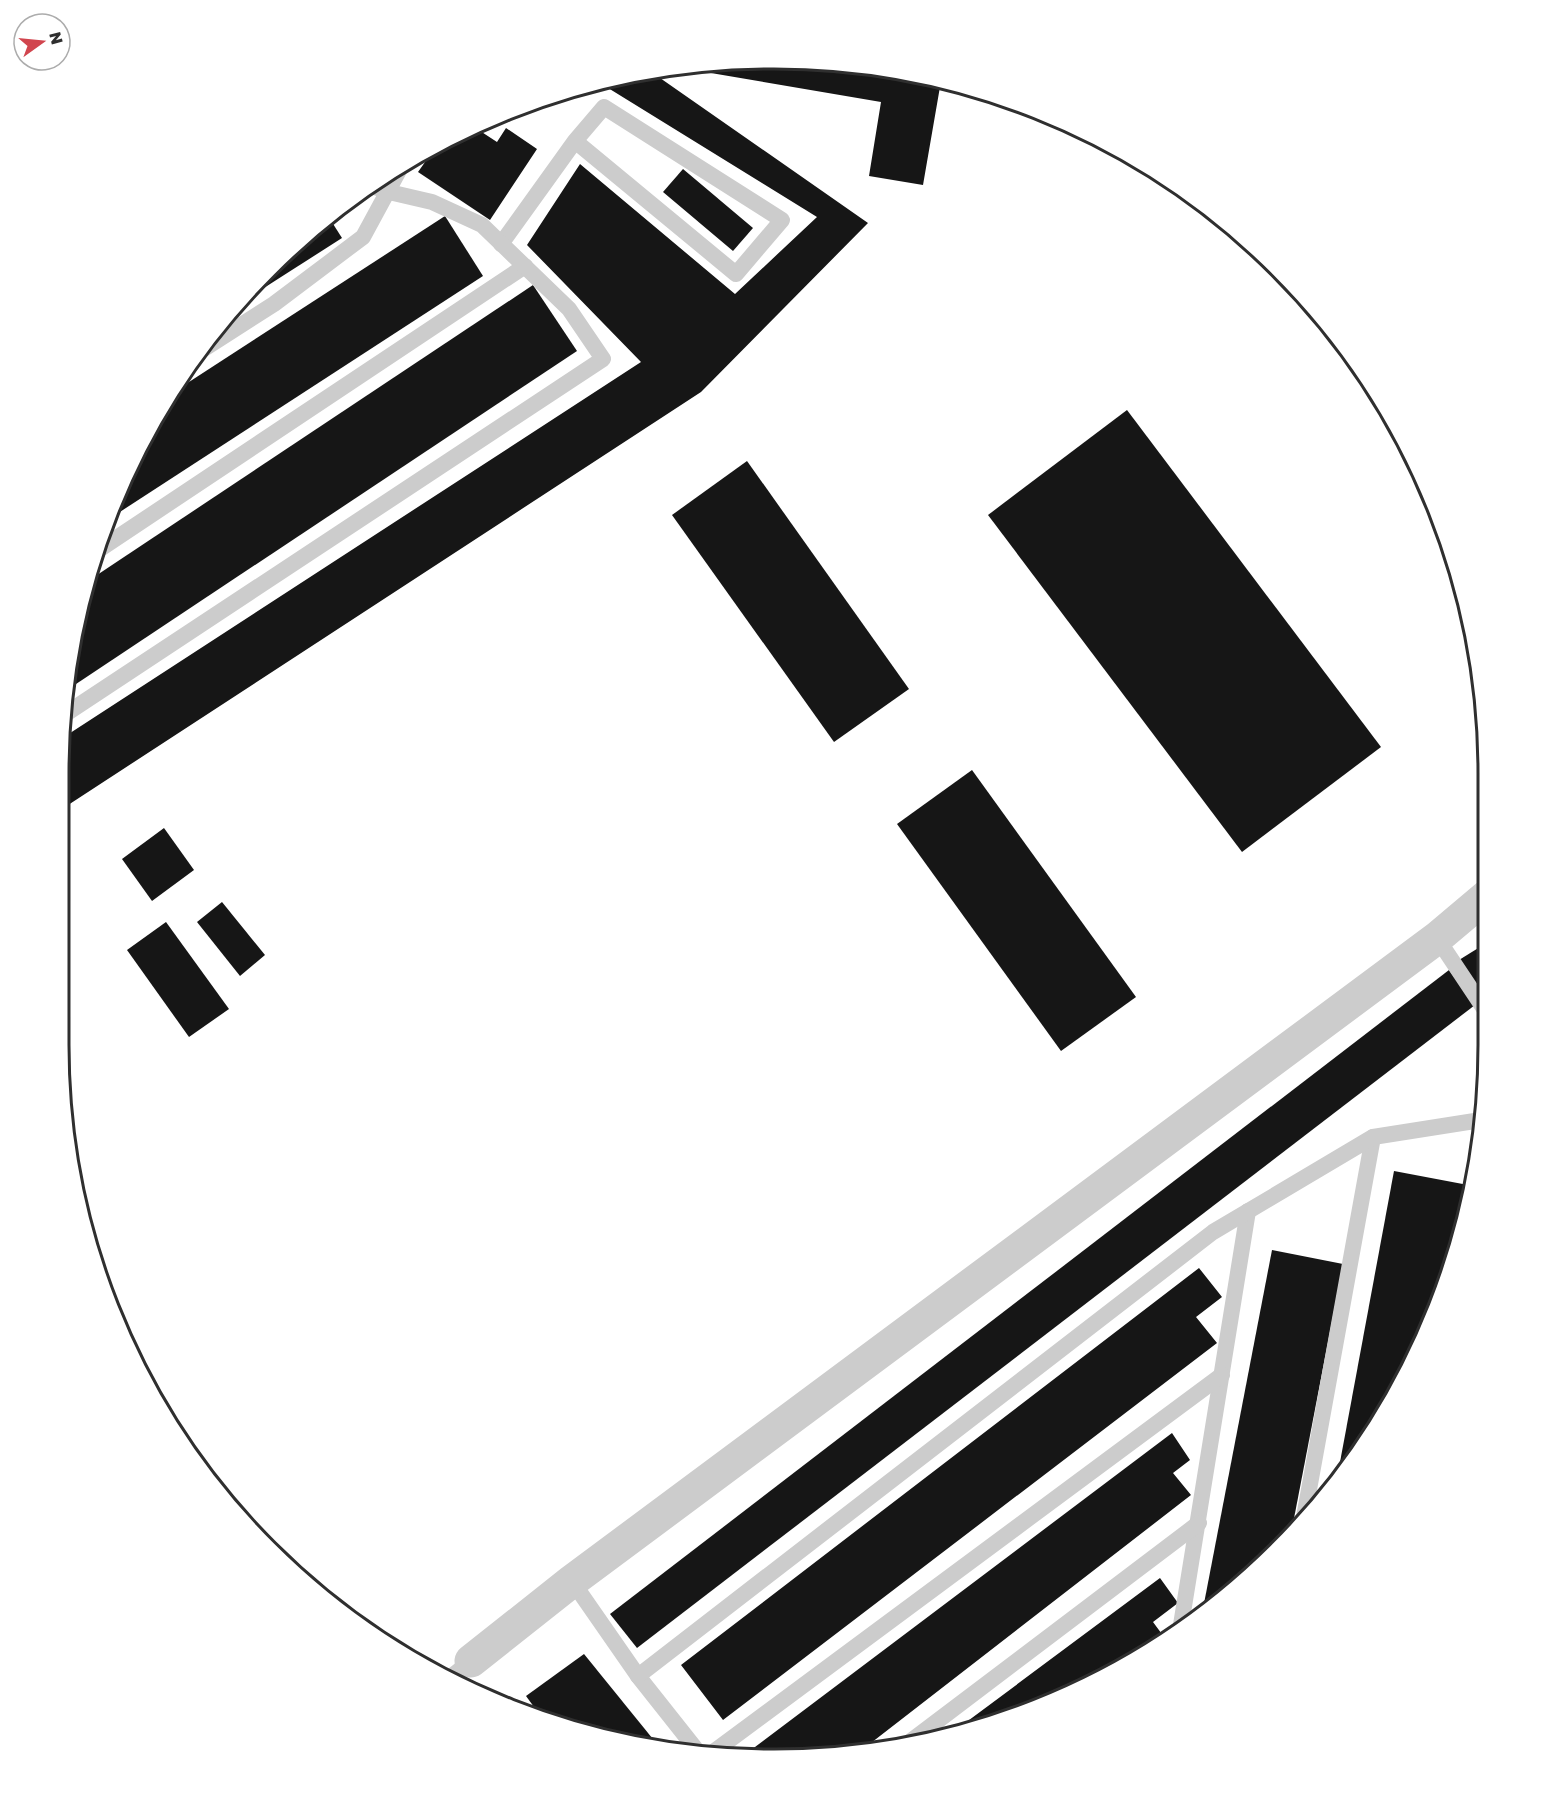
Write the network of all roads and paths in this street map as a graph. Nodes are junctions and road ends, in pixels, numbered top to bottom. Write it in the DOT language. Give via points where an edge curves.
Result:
graph roads {
  1 [pos="575,141"];
  2 [pos="395,180"];
  3 [pos="381,189"];
  4 [pos="389,192"];
  5 [pos="501,244"];
  6 [pos="525,267"];
  7 [pos="220,338"];
  8 [pos="107,544"];
  9 [pos="73,709"];
  10 [pos="1478,904"];
  11 [pos="1437,939"];
  12 [pos="1478,1000"];
  13 [pos="1473,1121"];
  14 [pos="1373,1137"];
  15 [pos="1248,1211"];
  16 [pos="1222,1376"];
  17 [pos="1306,1505"];
  18 [pos="1199,1523"];
  19 [pos="572,1581"];
  20 [pos="1182,1617"];
  21 [pos="462,1669"];
  22 [pos="638,1676"];
  23 [pos="924,1732"];
  24 [pos="692,1744"];
  25 [pos="721,1746"];
  1 -- 1 [label="lane" via="736,274 782,220 604,107"];
  1 -- 5 [label="lane"];
  2 -- 4 [label="lane"];
  3 -- 4 [label="lane"];
  4 -- 5 [label="lane" via="432,202 482,225"];
  4 -- 7 [label="lane" via="363,237 274,304"];
  5 -- 6 [label="lane"];
  6 -- 8 [label="lane"];
  6 -- 9 [label="lane" via="569,309 603,359"];
  10 -- 11 [label="street"];
  11 -- 12 [label="lane"];
  11 -- 19 [label="street"];
  13 -- 14 [label="lane"];
  14 -- 15 [label="lane"];
  14 -- 17 [label="lane"];
  15 -- 16 [label="lane"];
  15 -- 22 [label="lane" via="1213,1232"];
  16 -- 18 [label="lane"];
  16 -- 25 [label="lane"];
  18 -- 20 [label="lane"];
  18 -- 23 [label="lane"];
  19 -- 21 [label="street"];
  19 -- 22 [label="lane"];
  22 -- 24 [label="lane"];
}
